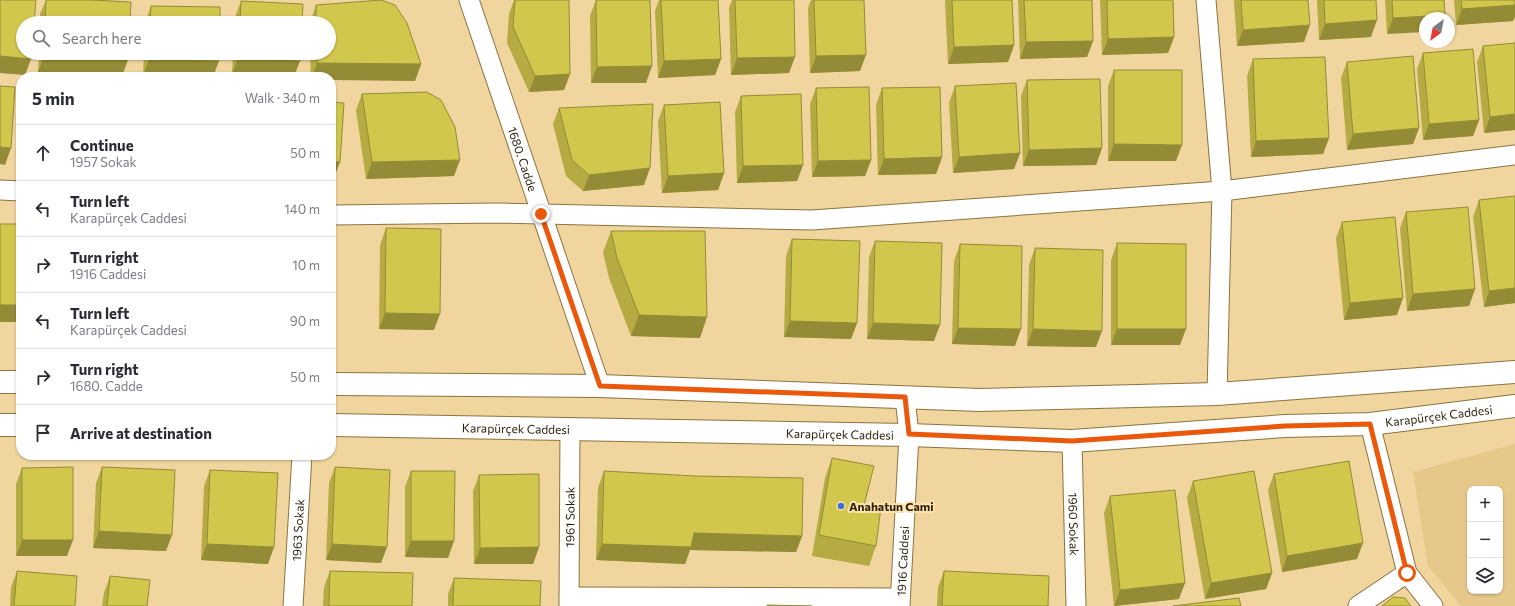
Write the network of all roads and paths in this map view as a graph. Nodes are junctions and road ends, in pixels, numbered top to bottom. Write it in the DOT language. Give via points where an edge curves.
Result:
graph roads {
  1 [pos="469,0"];
  2 [pos="1206,0"];
  3 [pos="1515,155"];
  4 [pos="0,190"];
  5 [pos="1222,191"];
  6 [pos="16,192"];
  7 [pos="541,214"];
  8 [pos="336,215"];
  9 [pos="1515,372"];
  10 [pos="0,382"];
  11 [pos="16,382"];
  12 [pos="336,384"];
  13 [pos="600,386"];
  14 [pos="1217,394"];
  15 [pos="905,397"];
  16 [pos="1515,406"];
  17 [pos="1478,410"];
  18 [pos="1515,411"];
  19 [pos="1370,424"];
  20 [pos="0,425"];
  21 [pos="16,425"];
  22 [pos="336,425"];
  23 [pos="570,428"];
  24 [pos="909,434"];
  25 [pos="1072,441"];
  26 [pos="302,460"];
  27 [pos="1407,573"];
  28 [pos="569,601"];
  29 [pos="750,602"];
  30 [pos="900,602"];
  31 [pos="293,606"];
  32 [pos="1076,606"];
  33 [pos="1358,606"];
  34 [pos="1433,606"];
  1 -- 7 [label="street, 1680. Cadde"];
  2 -- 5 [label="street"];
  3 -- 5 [label="street"];
  4 -- 6 [label="street"];
  5 -- 7 [label="street" via="812,220"];
  5 -- 14 [label="street"];
  7 -- 8 [label="street"];
  7 -- 13 [label="street, 1680. Cadde"];
  9 -- 14 [label="main road"];
  10 -- 11 [label="main road"];
  12 -- 13 [label="main road"];
  13 -- 15 [label="main road"];
  14 -- 15 [label="main road" via="980,400"];
  15 -- 24 [label="street, 1916 Caddesi"];
  16 -- 17 [label="main road, Karapürçek Caddesi"];
  17 -- 18 [label="main road"];
  17 -- 19 [label="main road, Karapürçek Caddesi"];
  19 -- 25 [label="main road, Karapürçek Caddesi" via="1285,426"];
  19 -- 27 [label="street"];
  20 -- 21 [label="main road"];
  22 -- 23 [label="main road, Karapürçek Caddesi"];
  23 -- 24 [label="main road, Karapürçek Caddesi"];
  23 -- 28 [label="street, 1961 Sokak"];
  24 -- 25 [label="main road, Karapürçek Caddesi"];
  24 -- 30 [label="street, 1916 Caddesi"];
  25 -- 32 [label="street, 1960 Sokak"];
  26 -- 31 [label="street, 1963 Sokak"];
  27 -- 33 [label="street"];
  27 -- 34 [label="street"];
  28 -- 29 [label="street"];
  29 -- 30 [label="street"];
}
